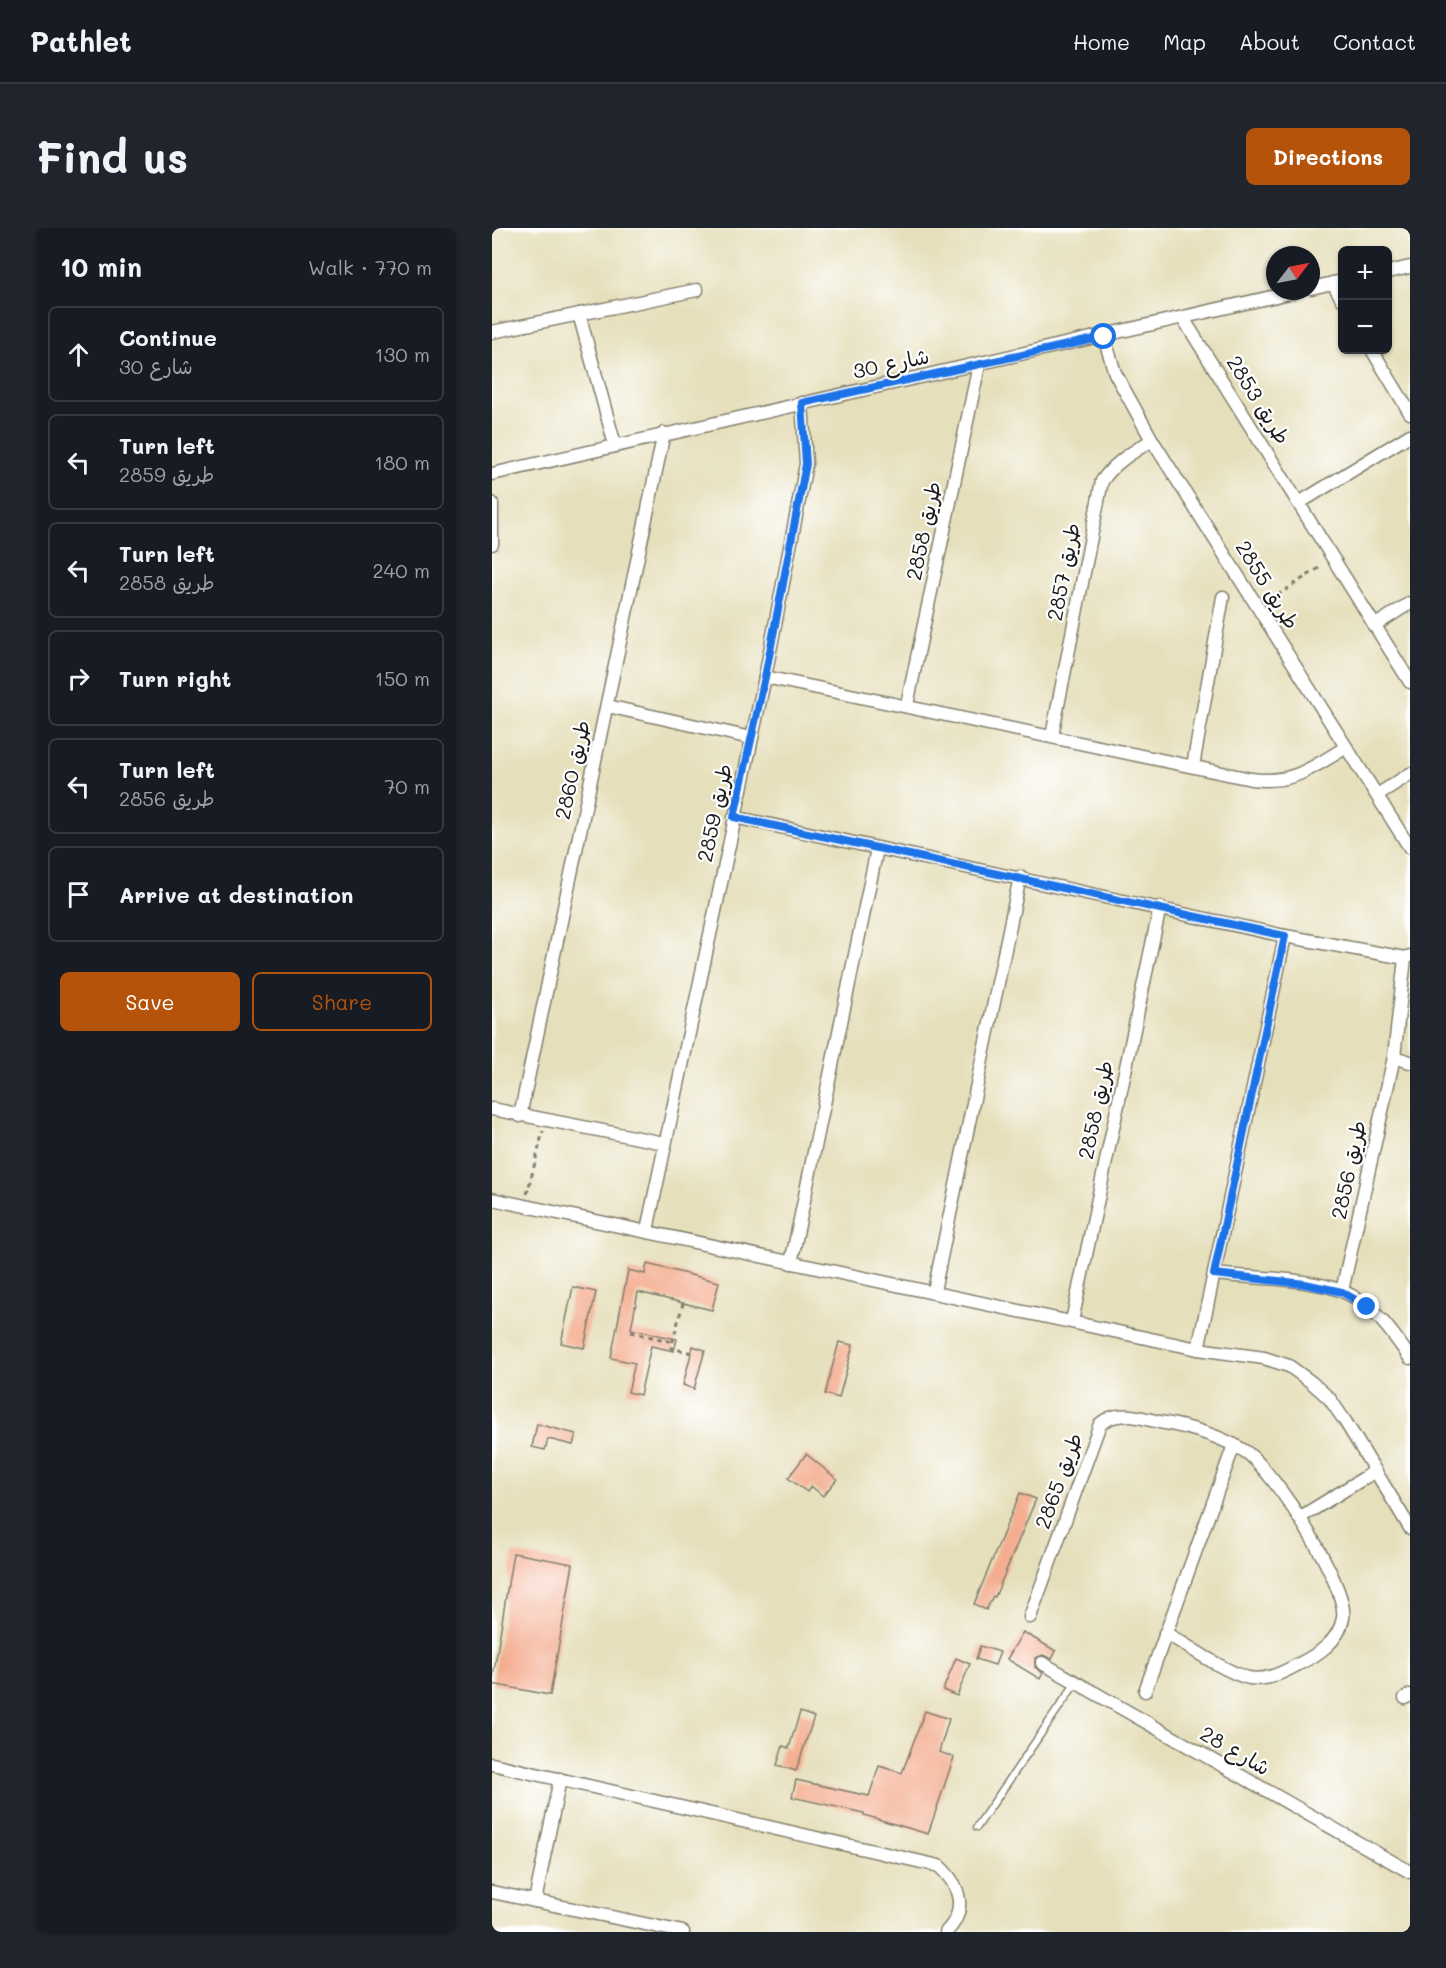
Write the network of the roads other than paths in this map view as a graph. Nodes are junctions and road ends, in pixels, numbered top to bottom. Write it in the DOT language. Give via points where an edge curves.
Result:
graph roads {
  1 [pos="1410,267"];
  2 [pos="1392,271"];
  3 [pos="1338,282"];
  4 [pos="1320,286"];
  5 [pos="697,290"];
  6 [pos="1266,299"];
  7 [pos="579,314"];
  8 [pos="1183,318"];
  9 [pos="492,332"];
  10 [pos="1104,337"];
  11 [pos="1374,354"];
  12 [pos="979,365"];
  13 [pos="802,403"];
  14 [pos="1410,413"];
  15 [pos="664,433"];
  16 [pos="1410,435"];
  17 [pos="1152,440"];
  18 [pos="615,445"];
  19 [pos="492,474"];
  20 [pos="492,503"];
  21 [pos="1299,503"];
  22 [pos="492,544"];
  23 [pos="1223,597"];
  24 [pos="1410,603"];
  25 [pos="1374,626"];
  26 [pos="765,677"];
  27 [pos="1410,682"];
  28 [pos="907,705"];
  29 [pos="607,706"];
  30 [pos="1052,735"];
  31 [pos="751,738"];
  32 [pos="1345,748"];
  33 [pos="1193,766"];
  34 [pos="1410,774"];
  35 [pos="1377,795"];
  36 [pos="734,817"];
  37 [pos="1410,848"];
  38 [pos="877,849"];
  39 [pos="1020,877"];
  40 [pos="1160,907"];
  41 [pos="1285,936"];
  42 [pos="1407,957"];
  43 [pos="1394,1058"];
  44 [pos="1410,1062"];
  45 [pos="492,1110"];
  46 [pos="520,1116"];
  47 [pos="664,1143"];
  48 [pos="492,1199"];
  49 [pos="647,1230"];
  50 [pos="791,1263"];
  51 [pos="1214,1274"];
  52 [pos="934,1291"];
  53 [pos="1342,1292"];
  54 [pos="1072,1321"];
  55 [pos="1198,1349"];
  56 [pos="1410,1358"];
  57 [pos="1234,1445"];
  58 [pos="1374,1472"];
  59 [pos="1299,1518"];
  60 [pos="1410,1528"];
  61 [pos="1030,1617"];
  62 [pos="1166,1633"];
  63 [pos="1042,1663"];
  64 [pos="1075,1684"];
  65 [pos="1144,1691"];
  66 [pos="492,1764"];
  67 [pos="560,1779"];
  68 [pos="977,1827"];
  69 [pos="1410,1872"];
  70 [pos="492,1892"];
  71 [pos="535,1901"];
  72 [pos="683,1932"];
  73 [pos="946,1932"];
  1 -- 2 [label="street"];
  3 -- 4 [label="street"];
  5 -- 7 [label="street"];
  6 -- 8 [label="street, شارع 30"];
  7 -- 9 [label="street"];
  7 -- 18 [label="street"];
  8 -- 10 [label="street, شارع 30"];
  8 -- 21 [label="street, طريق 2853"];
  10 -- 12 [label="street, شارع 30"];
  10 -- 17 [label="street, طريق 2855" via="1115,373"];
  11 -- 14 [label="street"];
  12 -- 13 [label="street, شارع 30"];
  12 -- 28 [label="street, طريق 2858"];
  13 -- 15 [label="street, شارع 30"];
  13 -- 26 [label="street, طريق 2859" via="806,464"];
  15 -- 18 [label="street, شارع 30"];
  15 -- 29 [label="street, طريق 2860"];
  16 -- 21 [label="street"];
  17 -- 30 [label="street, طريق 2857" via="1111,468 1102,481"];
  17 -- 32 [label="street, طريق 2855"];
  18 -- 19 [label="street, شارع 30"];
  20 -- 22 [label="street"];
  21 -- 25 [label="street, طريق 2853"];
  23 -- 33 [label="street"];
  24 -- 25 [label="street"];
  25 -- 27 [label="street, طريق 2853"];
  26 -- 28 [label="street"];
  26 -- 31 [label="street, طريق 2859"];
  28 -- 30 [label="street"];
  29 -- 31 [label="street"];
  29 -- 46 [label="street, طريق 2860"];
  30 -- 33 [label="street"];
  31 -- 36 [label="street, طريق 2859"];
  32 -- 33 [label="street" via="1296,776 1270,781"];
  32 -- 35 [label="street, طريق 2855"];
  34 -- 35 [label="street"];
  35 -- 37 [label="street, طريق 2855"];
  36 -- 38 [label="street"];
  36 -- 47 [label="street, طريق 2859"];
  38 -- 39 [label="street"];
  38 -- 50 [label="street"];
  39 -- 40 [label="street"];
  39 -- 52 [label="street"];
  40 -- 41 [label="street"];
  40 -- 54 [label="street, طريق 2858"];
  41 -- 42 [label="street"];
  41 -- 51 [label="street"];
  42 -- 43 [label="street, طريق 2856"];
  43 -- 44 [label="street"];
  43 -- 53 [label="street, طريق 2856"];
  45 -- 46 [label="street"];
  46 -- 47 [label="street"];
  47 -- 49 [label="street, طريق 2859"];
  48 -- 49 [label="street"];
  49 -- 50 [label="street"];
  50 -- 52 [label="street"];
  51 -- 53 [label="street"];
  51 -- 55 [label="street"];
  52 -- 54 [label="street"];
  53 -- 56 [label="street" via="1367,1307 1391,1329"];
  54 -- 55 [label="street"];
  55 -- 58 [label="street" via="1264,1358 1289,1366 1329,1398"];
  57 -- 59 [label="street, طريق 2865" via="1270,1476"];
  57 -- 61 [label="street, طريق 2865" via="1184,1426 1120,1414 1100,1424"];
  57 -- 62 [label="street"];
  58 -- 59 [label="street"];
  58 -- 60 [label="street"];
  59 -- 62 [label="street, طريق 2865" via="1341,1594 1343,1617 1330,1644 1309,1659 1262,1679 1246,1678"];
  62 -- 65 [label="street"];
  63 -- 64 [label="street, شارع 28"];
  64 -- 68 [label="lane"];
  64 -- 69 [label="street, شارع 28"];
  66 -- 67 [label="street"];
  67 -- 71 [label="street"];
  67 -- 73 [label="street" via="939,1866 952,1877 959,1892 959,1909"];
  70 -- 71 [label="street"];
  71 -- 72 [label="street"];
}
